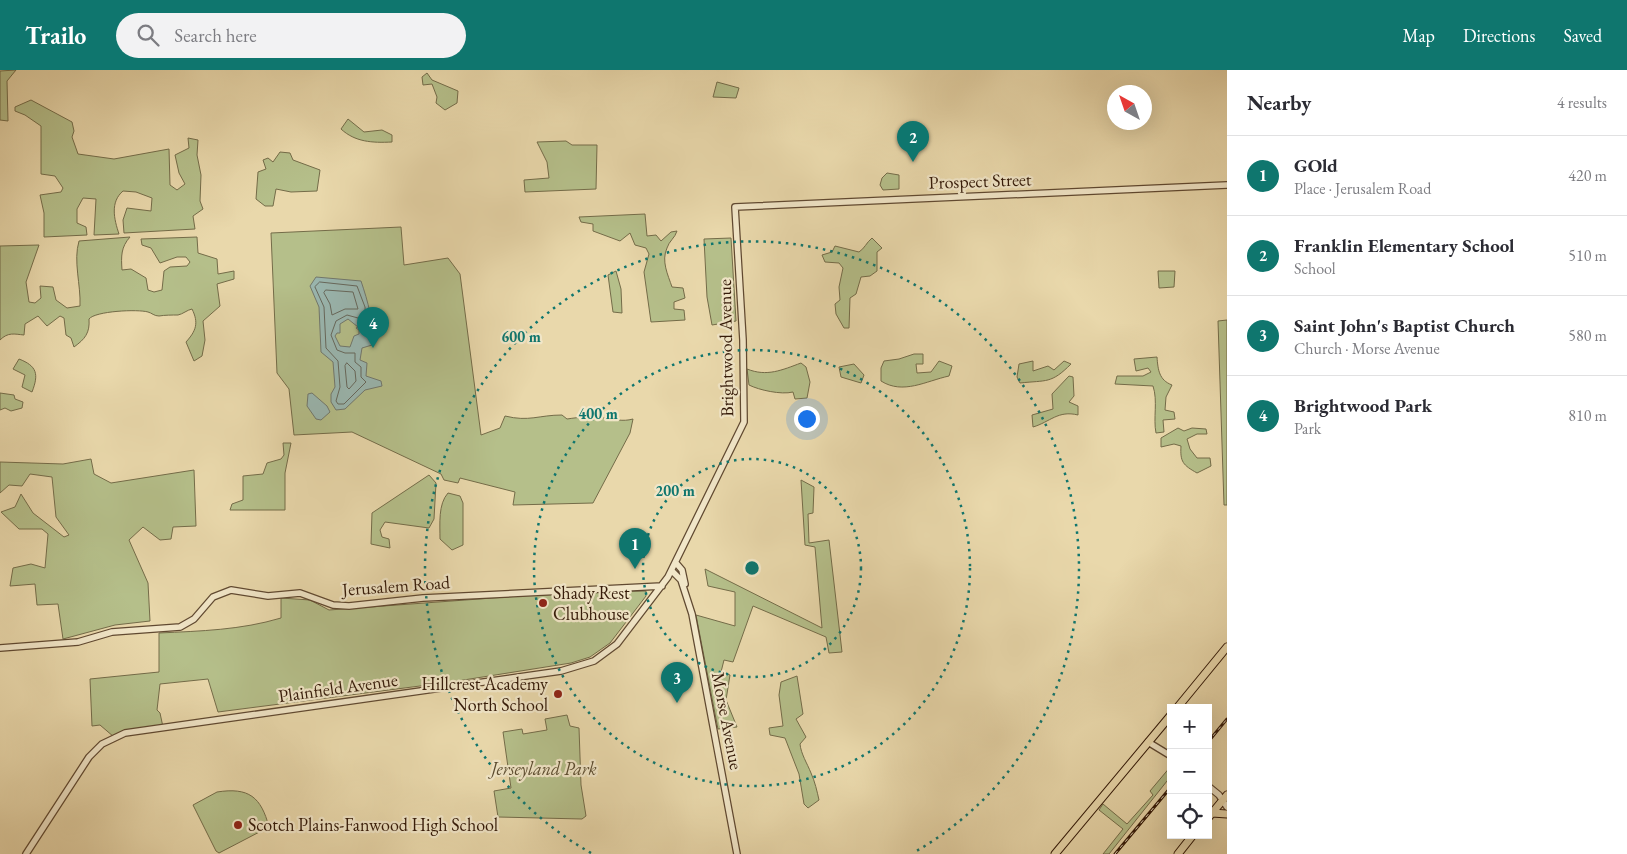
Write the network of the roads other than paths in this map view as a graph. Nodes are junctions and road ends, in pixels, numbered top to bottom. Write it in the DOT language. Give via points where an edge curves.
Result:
graph roads {
  1 [pos="1227,185"];
  2 [pos="735,207"];
  3 [pos="676,563"];
  4 [pos="672,571"];
  5 [pos="662,586"];
  6 [pos="686,593"];
  7 [pos="1227,647"];
  8 [pos="0,648"];
  9 [pos="1180,704"];
  10 [pos="1167,720"];
  11 [pos="1148,742"];
  12 [pos="1167,754"];
  13 [pos="1212,789"];
  14 [pos="1225,798"];
  15 [pos="1227,807"];
  16 [pos="1212,813"];
  17 [pos="1227,814"];
  18 [pos="1212,815"];
  19 [pos="1190,839"];
  20 [pos="26,854"];
  21 [pos="737,854"];
  22 [pos="1055,854"];
  23 [pos="1178,854"];
  1 -- 2 [label="street, Prospect Street"];
  2 -- 3 [label="street, Brightwood Avenue" via="744,422"];
  3 -- 4 [label="street, Plainfield Avenue"];
  3 -- 6 [label="street, Morse Avenue" via="682,570"];
  4 -- 5 [label="street, Plainfield Avenue"];
  4 -- 6 [label="street, Morse Avenue" via="679,576"];
  5 -- 8 [label="street, Jerusalem Road" via="423,598 349,606 333,605 300,592 268,596 231,590 213,597 194,619 180,627 112,632 78,642"];
  5 -- 20 [label="street, Plainfield Avenue" via="617,644 601,657 576,668 476,685 135,731 108,740 89,757"];
  6 -- 21 [label="street, Morse Avenue"];
  7 -- 9 [label="main road"];
  10 -- 11 [label="main road"];
  11 -- 12 [label="street"];
  11 -- 22 [label="main road"];
  13 -- 14 [label="street"];
  14 -- 15 [label="street"];
  14 -- 16 [label="main road"];
  17 -- 18 [label="main road"];
  19 -- 23 [label="main road"];
}
